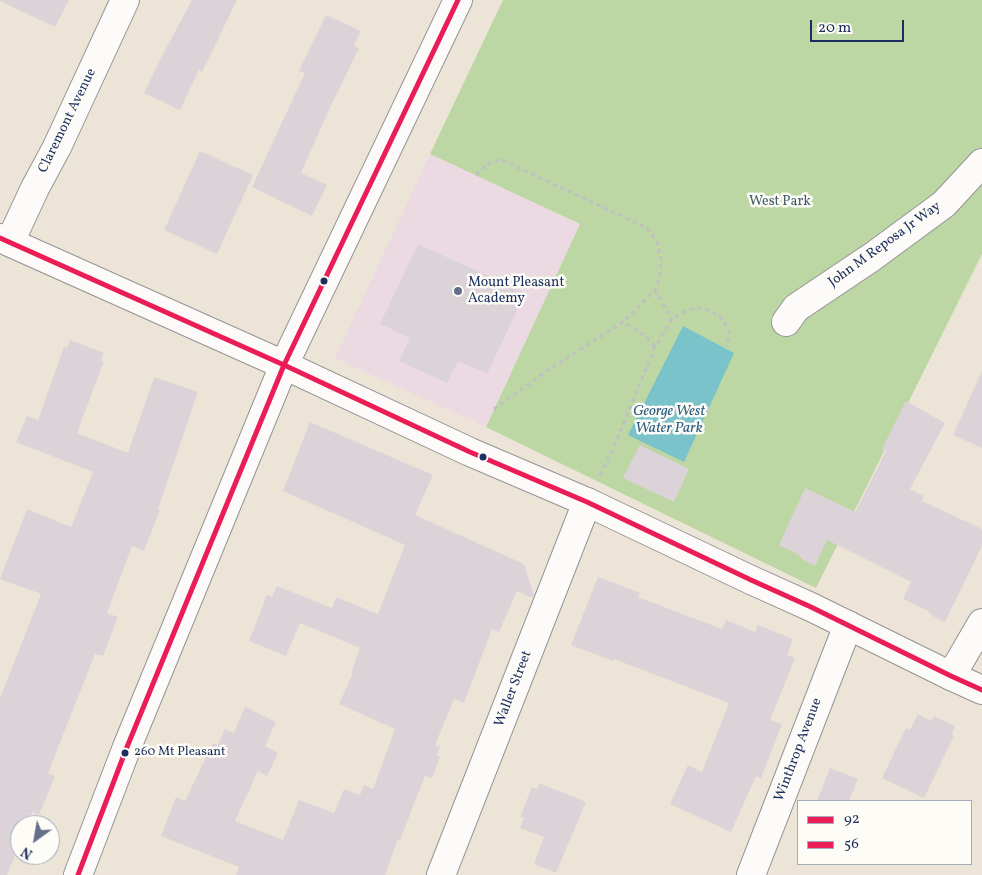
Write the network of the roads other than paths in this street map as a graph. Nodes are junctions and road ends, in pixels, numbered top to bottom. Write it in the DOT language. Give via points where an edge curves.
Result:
graph roads {
  1 [pos="125,0"];
  2 [pos="458,0"];
  3 [pos="982,163"];
  4 [pos="5,240"];
  5 [pos="786,322"];
  6 [pos="284,365"];
  7 [pos="587,502"];
  8 [pos="982,623"];
  9 [pos="848,624"];
  10 [pos="951,676"];
  11 [pos="982,690"];
  12 [pos="78,875"];
  13 [pos="441,875"];
  14 [pos="751,875"];
  1 -- 4 [label="main road, Claremont Avenue" via="57,147"];
  2 -- 6 [label="main road"];
  3 -- 5 [label="main road, John M Reposa Jr Way" via="944,204 796,308"];
  4 -- 6 [label="main road"];
  6 -- 7 [label="main road" via="470,452"];
  6 -- 12 [label="main road"];
  7 -- 9 [label="main road"];
  7 -- 13 [label="main road, Waller Street"];
  8 -- 10 [label="main road"];
  9 -- 10 [label="main road"];
  9 -- 14 [label="main road, Winthrop Avenue"];
  10 -- 11 [label="main road"];
}
